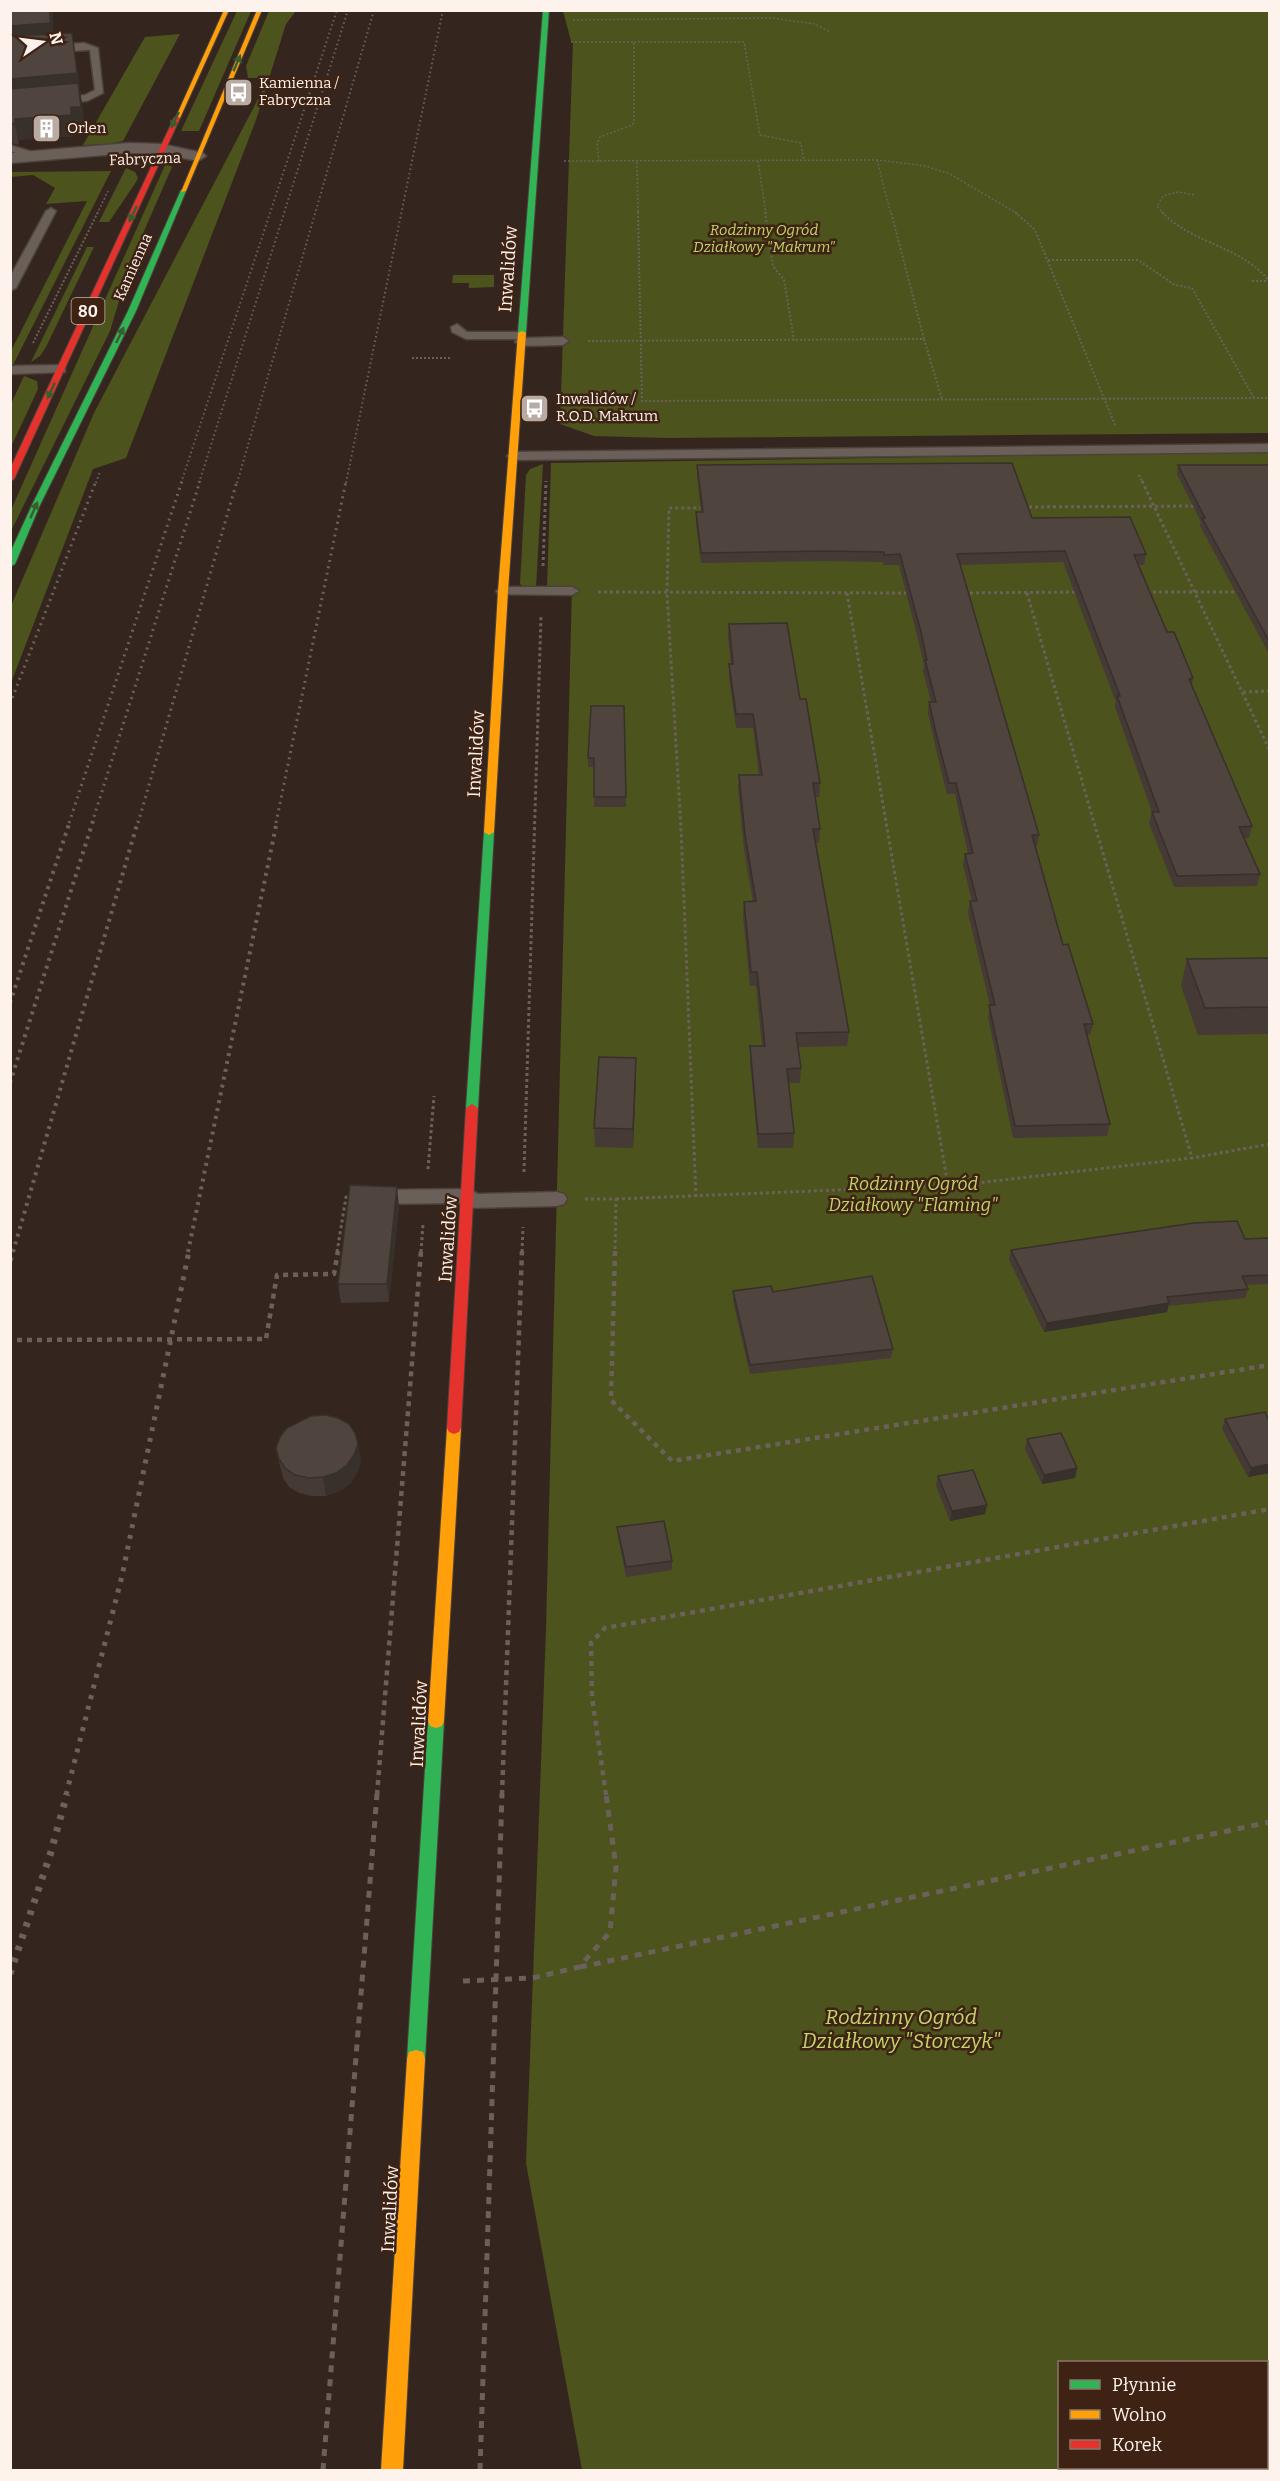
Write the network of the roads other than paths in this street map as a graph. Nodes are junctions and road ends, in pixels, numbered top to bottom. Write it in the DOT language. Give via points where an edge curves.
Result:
graph roads {
  1 [pos="227,10"];
  2 [pos="260,10"];
  3 [pos="545,16"];
  4 [pos="10,51"];
  5 [pos="10,105"];
  6 [pos="10,148"];
  7 [pos="160,155"];
  8 [pos="36,156"];
  9 [pos="198,156"];
  10 [pos="10,158"];
  11 [pos="10,164"];
  12 [pos="51,211"];
  13 [pos="10,288"];
  14 [pos="457,327"];
  15 [pos="521,339"];
  16 [pos="563,341"];
  17 [pos="61,369"];
  18 [pos="10,370"];
  19 [pos="1269,448"];
  20 [pos="513,456"];
  21 [pos="10,479"];
  22 [pos="10,564"];
  23 [pos="503,591"];
  24 [pos="572,591"];
  25 [pos="377,1197"];
  26 [pos="468,1198"];
  27 [pos="557,1199"];
  28 [pos="392,2470"];
  1 -- 7 [label="main road, Kamienna / 80, one-way"];
  9 -- 2 [label="main road, Kamienna / 80, one-way"];
  3 -- 15 [label="main road, Inwalidów"];
  4 -- 5 [label="lane" via="94,48 100,91 87,98"];
  6 -- 8 [label="lane"];
  7 -- 8 [label="street, Fabryczna" via="129,148"];
  7 -- 9 [label="street, Fabryczna"];
  7 -- 11 [label="street, Fabryczna"];
  7 -- 17 [label="main road, Kamienna / 80, one-way"];
  8 -- 10 [label="street, Fabryczna"];
  22 -- 9 [label="main road, Kamienna / 80, one-way" via="132,311"];
  12 -- 13 [label="lane"];
  14 -- 15 [label="lane" via="458,332 466,335"];
  15 -- 16 [label="lane"];
  15 -- 20 [label="main road, Inwalidów"];
  17 -- 18 [label="lane"];
  17 -- 21 [label="main road, Kamienna / 80, one-way"];
  19 -- 20 [label="lane"];
  20 -- 23 [label="main road, Inwalidów"];
  23 -- 24 [label="lane"];
  23 -- 26 [label="main road, Inwalidów"];
  25 -- 26 [label="lane"];
  26 -- 27 [label="lane"];
  26 -- 28 [label="main road, Inwalidów"];
}
